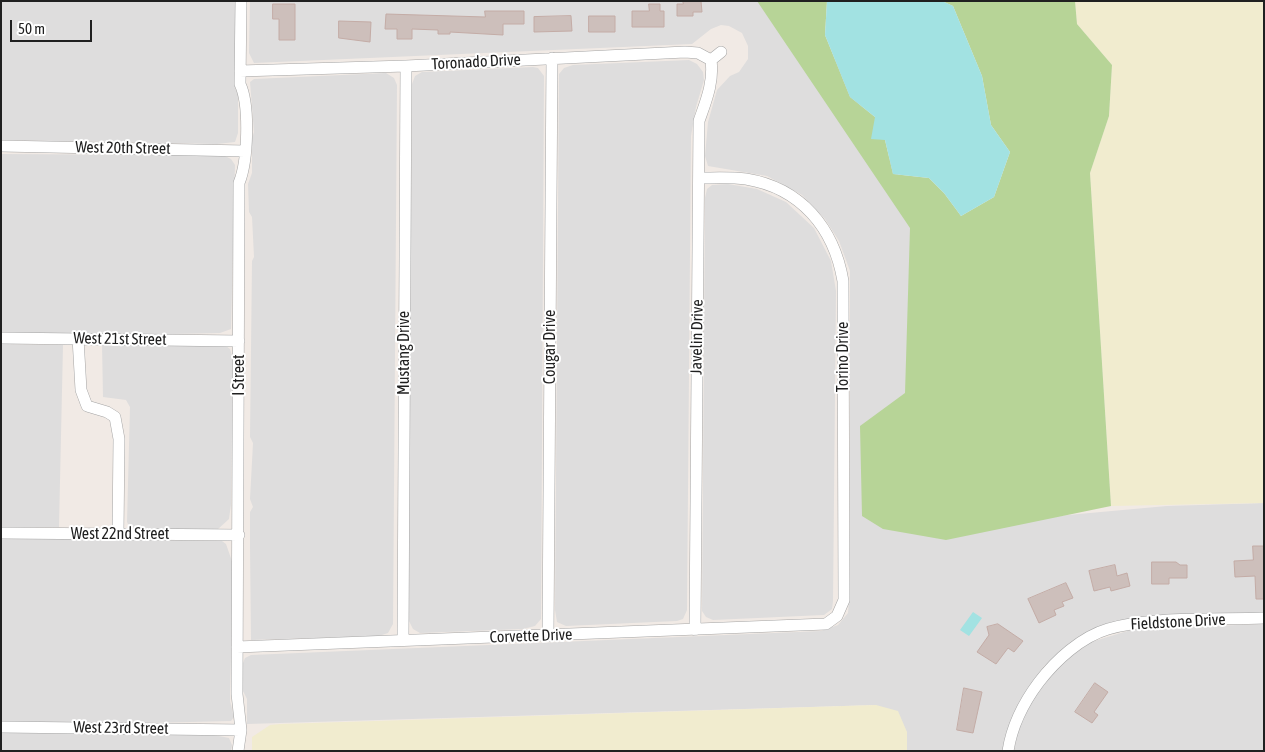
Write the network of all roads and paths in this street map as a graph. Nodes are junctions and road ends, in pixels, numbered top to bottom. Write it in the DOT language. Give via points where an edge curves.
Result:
graph roads {
  1 [pos="241,1"];
  2 [pos="721,52"];
  3 [pos="552,58"];
  4 [pos="711,60"];
  5 [pos="406,66"];
  6 [pos="240,71"];
  7 [pos="1,146"];
  8 [pos="245,151"];
  9 [pos="699,178"];
  10 [pos="1,338"];
  11 [pos="78,338"];
  12 [pos="239,340"];
  13 [pos="1,533"];
  14 [pos="118,535"];
  15 [pos="239,535"];
  16 [pos="1264,618"];
  17 [pos="826,624"];
  18 [pos="695,630"];
  19 [pos="548,636"];
  20 [pos="402,640"];
  21 [pos="237,647"];
  22 [pos="1,727"];
  23 [pos="241,730"];
  24 [pos="238,751"];
  25 [pos="1008,751"];
  1 -- 6 [label="street, I Street"];
  2 -- 4 [label="street"];
  3 -- 4 [label="street, Toronado Drive" via="685,52 698,53"];
  3 -- 5 [label="street, Toronado Drive"];
  3 -- 19 [label="street, Cougar Drive"];
  4 -- 9 [label="street, Javelin Drive" via="713,72 699,121"];
  5 -- 6 [label="street, Toronado Drive"];
  5 -- 20 [label="street, Mustang Drive"];
  6 -- 8 [label="street, I Street" via="246,110"];
  7 -- 8 [label="street, West 20th Street"];
  8 -- 12 [label="street, I Street" via="244,172 239,183"];
  9 -- 17 [label="street, Torino Drive" via="746,179 778,190 804,206 826,229 840,262 843,281 844,600 837,616"];
  9 -- 18 [label="street, Javelin Drive"];
  10 -- 11 [label="street, West 21st Street"];
  11 -- 12 [label="street, West 21st Street"];
  11 -- 14 [label="street" via="81,390 87,406 115,417 119,439"];
  12 -- 15 [label="street, I Street"];
  13 -- 14 [label="street, West 22nd Street"];
  14 -- 15 [label="street, West 22nd Street"];
  15 -- 21 [label="street, I Street"];
  16 -- 25 [label="street, Fieldstone Drive" via="1135,623 1092,637 1051,667 1027,698"];
  17 -- 18 [label="street, Corvette Drive"];
  18 -- 19 [label="street, Corvette Drive"];
  19 -- 20 [label="street, Corvette Drive"];
  20 -- 21 [label="street, Corvette Drive"];
  21 -- 23 [label="street, I Street"];
  22 -- 23 [label="street, West 23rd Street"];
  23 -- 24 [label="street, I Street"];
}
